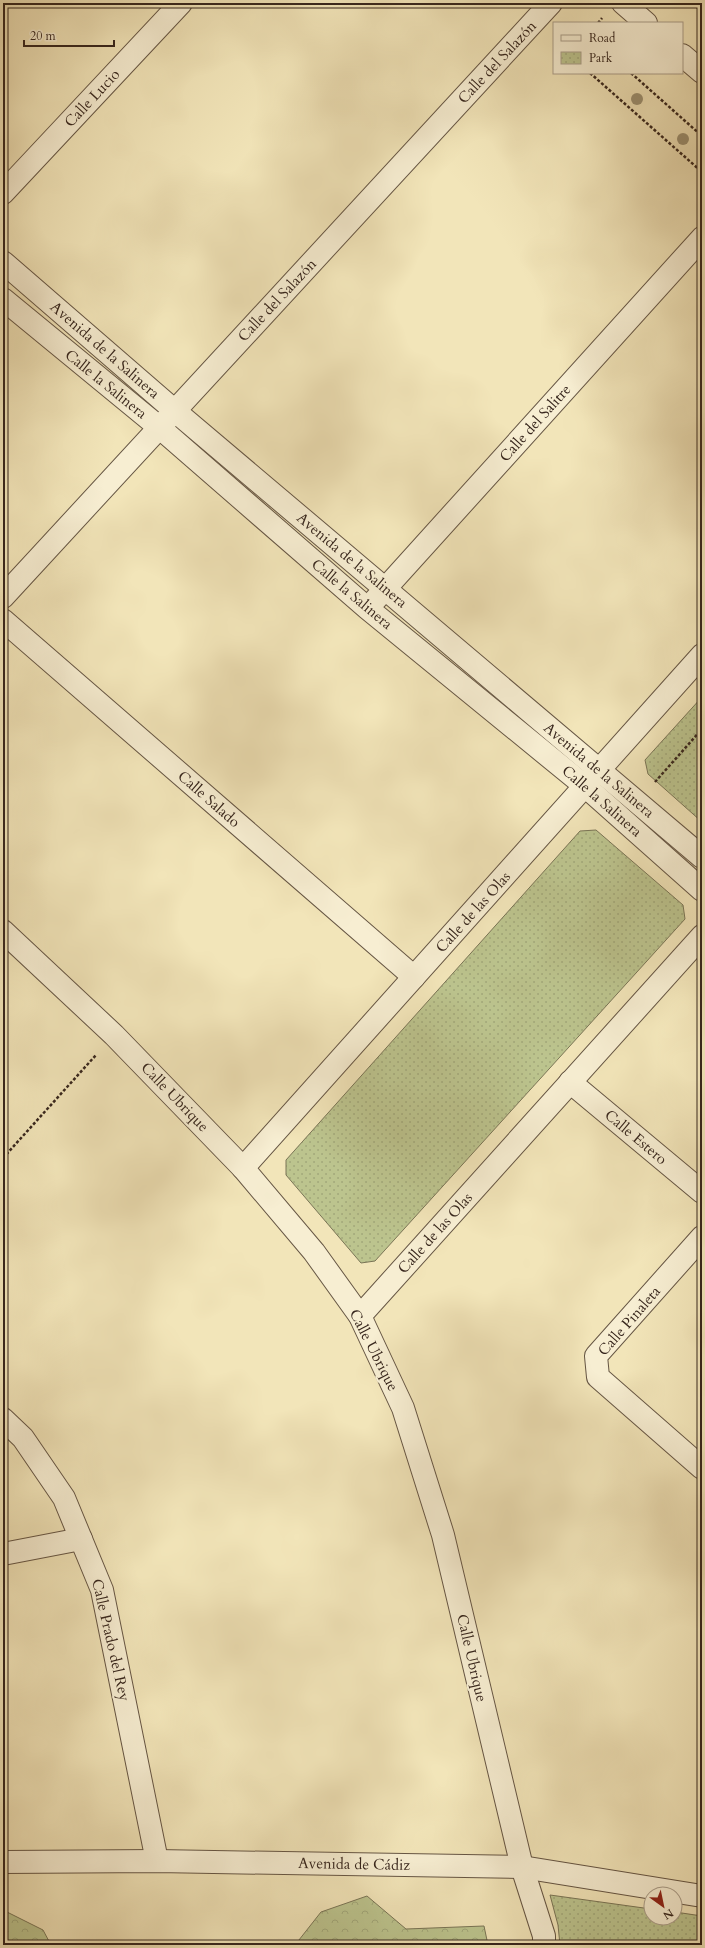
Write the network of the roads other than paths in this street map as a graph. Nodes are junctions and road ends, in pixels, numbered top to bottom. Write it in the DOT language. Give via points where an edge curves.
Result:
graph roads {
  1 [pos="181,3"];
  2 [pos="552,3"];
  3 [pos="623,3"];
  4 [pos="645,22"];
  5 [pos="683,56"];
  6 [pos="702,72"];
  7 [pos="3,193"];
  8 [pos="702,238"];
  9 [pos="3,262"];
  10 [pos="3,299"];
  11 [pos="175,411"];
  12 [pos="160,428"];
  13 [pos="385,589"];
  14 [pos="3,597"];
  15 [pos="367,608"];
  16 [pos="3,620"];
  17 [pos="702,655"];
  18 [pos="599,770"];
  19 [pos="585,786"];
  20 [pos="702,857"];
  21 [pos="702,890"];
  22 [pos="3,931"];
  23 [pos="702,936"];
  24 [pos="414,977"];
  25 [pos="570,1082"];
  26 [pos="243,1168"];
  27 [pos="702,1192"];
  28 [pos="702,1237"];
  29 [pos="360,1316"];
  30 [pos="3,1419"];
  31 [pos="702,1468"];
  32 [pos="81,1539"];
  33 [pos="3,1554"];
  34 [pos="157,1861"];
  35 [pos="3,1862"];
  36 [pos="522,1867"];
  37 [pos="702,1896"];
  38 [pos="544,1945"];
  1 -- 7 [label="street, Calle Lucio"];
  2 -- 11 [label="street, Calle del Salazón"];
  3 -- 4 [label="street"];
  5 -- 6 [label="street"];
  8 -- 13 [label="street, Calle del Salitre"];
  9 -- 11 [label="street, Avenida de la Salinera"];
  10 -- 12 [label="street, Calle la Salinera"];
  11 -- 12 [label="street, Calle del Salazón"];
  11 -- 13 [label="street, Avenida de la Salinera"];
  12 -- 14 [label="street, Calle del Salazón"];
  12 -- 15 [label="street, Calle la Salinera"];
  13 -- 15 [label="street, Calle del Salitre"];
  13 -- 18 [label="street, Avenida de la Salinera"];
  15 -- 19 [label="street, Calle la Salinera"];
  16 -- 24 [label="street, Calle Salado"];
  17 -- 18 [label="street, Calle de las Olas"];
  18 -- 19 [label="street, Calle de las Olas"];
  18 -- 20 [label="street, Avenida de la Salinera"];
  19 -- 21 [label="street, Calle la Salinera"];
  19 -- 24 [label="street, Calle de las Olas"];
  22 -- 26 [label="street, Calle Ubrique" via="114,1035"];
  23 -- 25 [label="street, Calle de las Olas"];
  24 -- 26 [label="street, Calle de las Olas"];
  25 -- 27 [label="street, Calle Estero"];
  25 -- 29 [label="street, Calle de las Olas"];
  26 -- 29 [label="street, Calle Ubrique" via="314,1252"];
  28 -- 31 [label="street, Calle Pinaleta" via="596,1356 598,1377"];
  29 -- 36 [label="street, Calle Ubrique" via="403,1408 443,1535"];
  30 -- 32 [label="street, Calle Prado del Rey" via="23,1438 64,1498"];
  32 -- 33 [label="street"];
  32 -- 34 [label="street, Calle Prado del Rey" via="102,1590"];
  34 -- 35 [label="street, Avenida de Cádiz"];
  34 -- 36 [label="street, Avenida de Cádiz"];
  36 -- 37 [label="street, Avenida de Cádiz"];
  36 -- 38 [label="street, Calle Ubrique" via="544,1936"];
}
